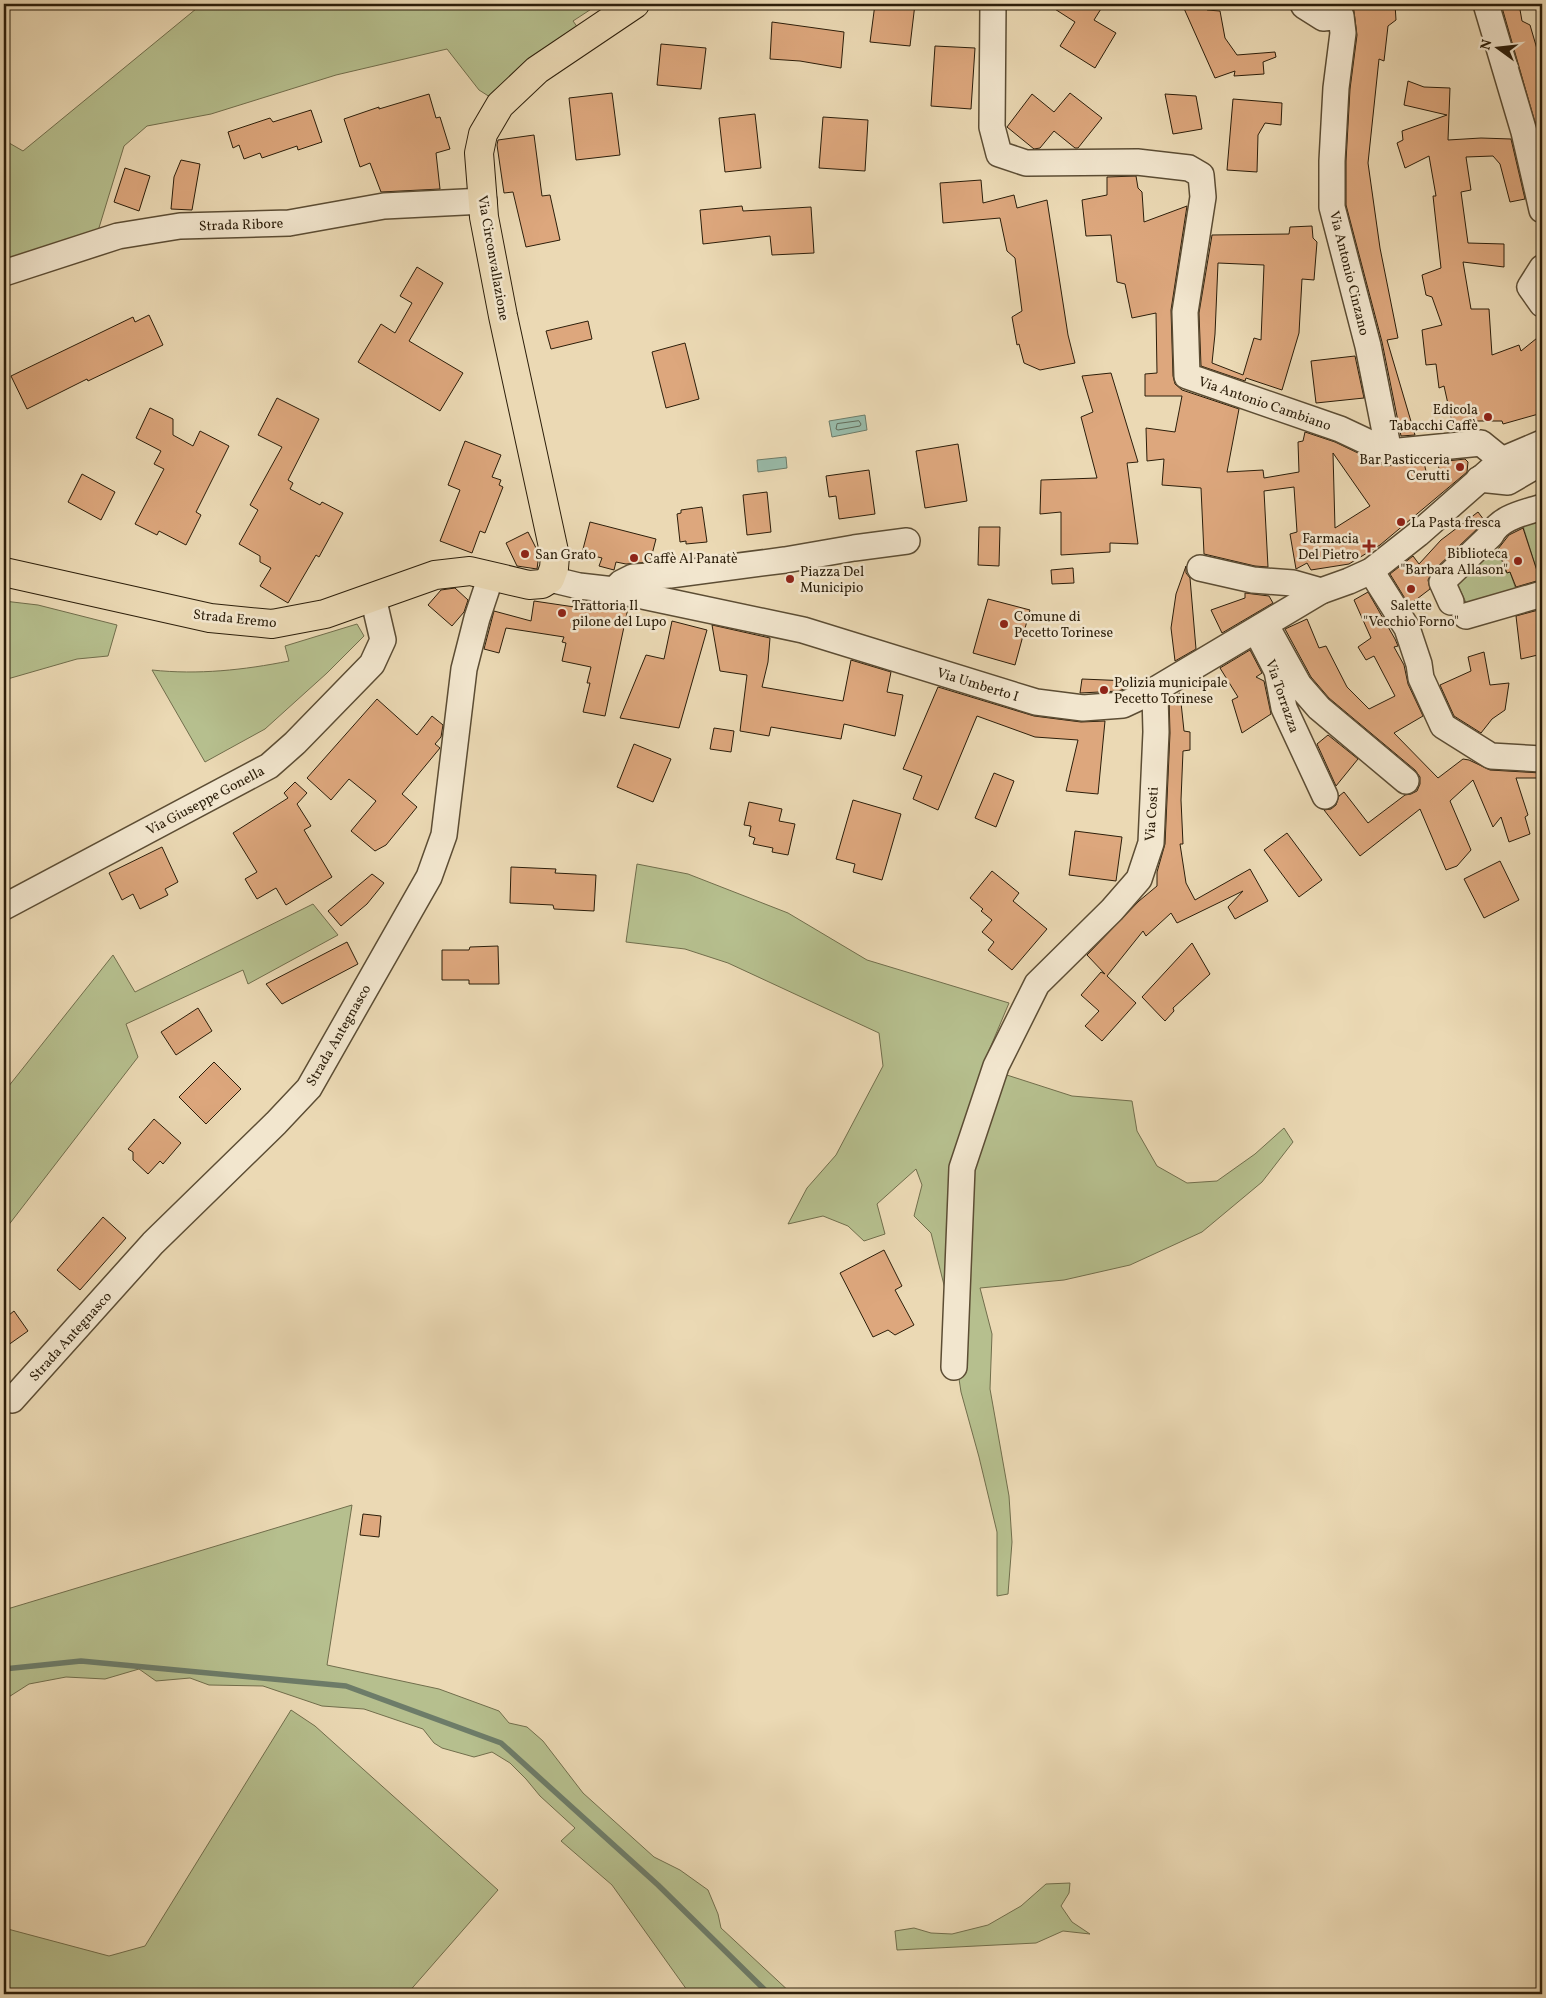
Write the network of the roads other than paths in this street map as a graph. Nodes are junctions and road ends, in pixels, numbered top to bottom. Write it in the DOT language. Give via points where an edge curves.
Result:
graph roads {
  1 [pos="635,4"];
  2 [pos="993,4"];
  3 [pos="1303,4"];
  4 [pos="1486,4"];
  5 [pos="484,201"];
  6 [pos="1542,210"];
  7 [pos="1542,268"];
  8 [pos="4,273"];
  9 [pos="1542,304"];
  10 [pos="1542,443"];
  11 [pos="1389,452"];
  12 [pos="1502,460"];
  13 [pos="1542,462"];
  14 [pos="1479,479"];
  15 [pos="1542,507"];
  16 [pos="907,541"];
  17 [pos="1200,568"];
  18 [pos="1371,571"];
  19 [pos="4,572"];
  20 [pos="491,576"];
  21 [pos="550,578"];
  22 [pos="614,590"];
  23 [pos="1321,591"];
  24 [pos="1542,594"];
  25 [pos="370,599"];
  26 [pos="1261,627"];
  27 [pos="1153,691"];
  28 [pos="1542,759"];
  29 [pos="1406,781"];
  30 [pos="1325,796"];
  31 [pos="4,907"];
  32 [pos="954,1367"];
  33 [pos="12,1400"];
  1 -- 5 [label="main road, Via Circonvallazione" via="537,70 500,105 483,134 479,153"];
  2 -- 11 [label="street, Via Antonio Cambiano" via="992,127 999,154 1026,163 1138,162 1189,168 1201,174 1203,197 1185,312 1187,376 1340,429"];
  3 -- 11 [label="street, Via Antonio Cinzano" via="1322,18 1341,16 1343,32 1336,88 1332,207 1368,346"];
  4 -- 6 [label="street" via="1524,132"];
  5 -- 8 [label="street, Strada Ribore" via="384,206 289,223 180,226 118,236"];
  5 -- 21 [label="main road, Via Circonvallazione" via="484,217 503,316 555,556"];
  7 -- 9 [label="street" via="1530,287"];
  10 -- 12 [label="street, Via Umberto I"];
  11 -- 12 [label="street" via="1481,443"];
  12 -- 14 [label="street, Via Umberto I"];
  13 -- 14 [label="street" via="1508,482"];
  14 -- 18 [label="street, Via Umberto I"];
  15 -- 24 [label="street" via="1504,520 1442,582 1459,609"];
  16 -- 22 [label="street" via="670,575 633,577"];
  17 -- 23 [label="street" via="1253,580 1293,583"];
  18 -- 23 [label="street, Via Umberto I"];
  18 -- 28 [label="street" via="1407,628 1421,678 1442,726 1490,756"];
  19 -- 25 [label="main road, Strada Eremo" via="210,618 272,624 325,614"];
  20 -- 21 [label="main road, Strada Eremo" via="529,586 542,584"];
  20 -- 25 [label="main road, Strada Eremo" via="470,571 435,575"];
  20 -- 33 [label="street, Strada Antegnasco" via="464,669 444,835 430,877 308,1088 270,1130 153,1244"];
  21 -- 22 [label="street, Via Umberto I" via="579,586"];
  22 -- 27 [label="street, Via Umberto I" via="803,630 1036,702 1083,708 1123,705"];
  23 -- 26 [label="street, Via Umberto I"];
  25 -- 31 [label="street, Via Giuseppe Gonella" via="376,610 382,640 372,664 269,766"];
  26 -- 27 [label="street, Via Umberto I"];
  26 -- 29 [label="street, Via Torrazza" via="1269,631 1299,685 1319,708"];
  26 -- 30 [label="street, Via Torrazza" via="1259,636 1277,670 1284,708"];
  27 -- 32 [label="street, Via Costi" via="1156,732 1151,843 1139,879 1037,984 996,1066 962,1168"];
}
